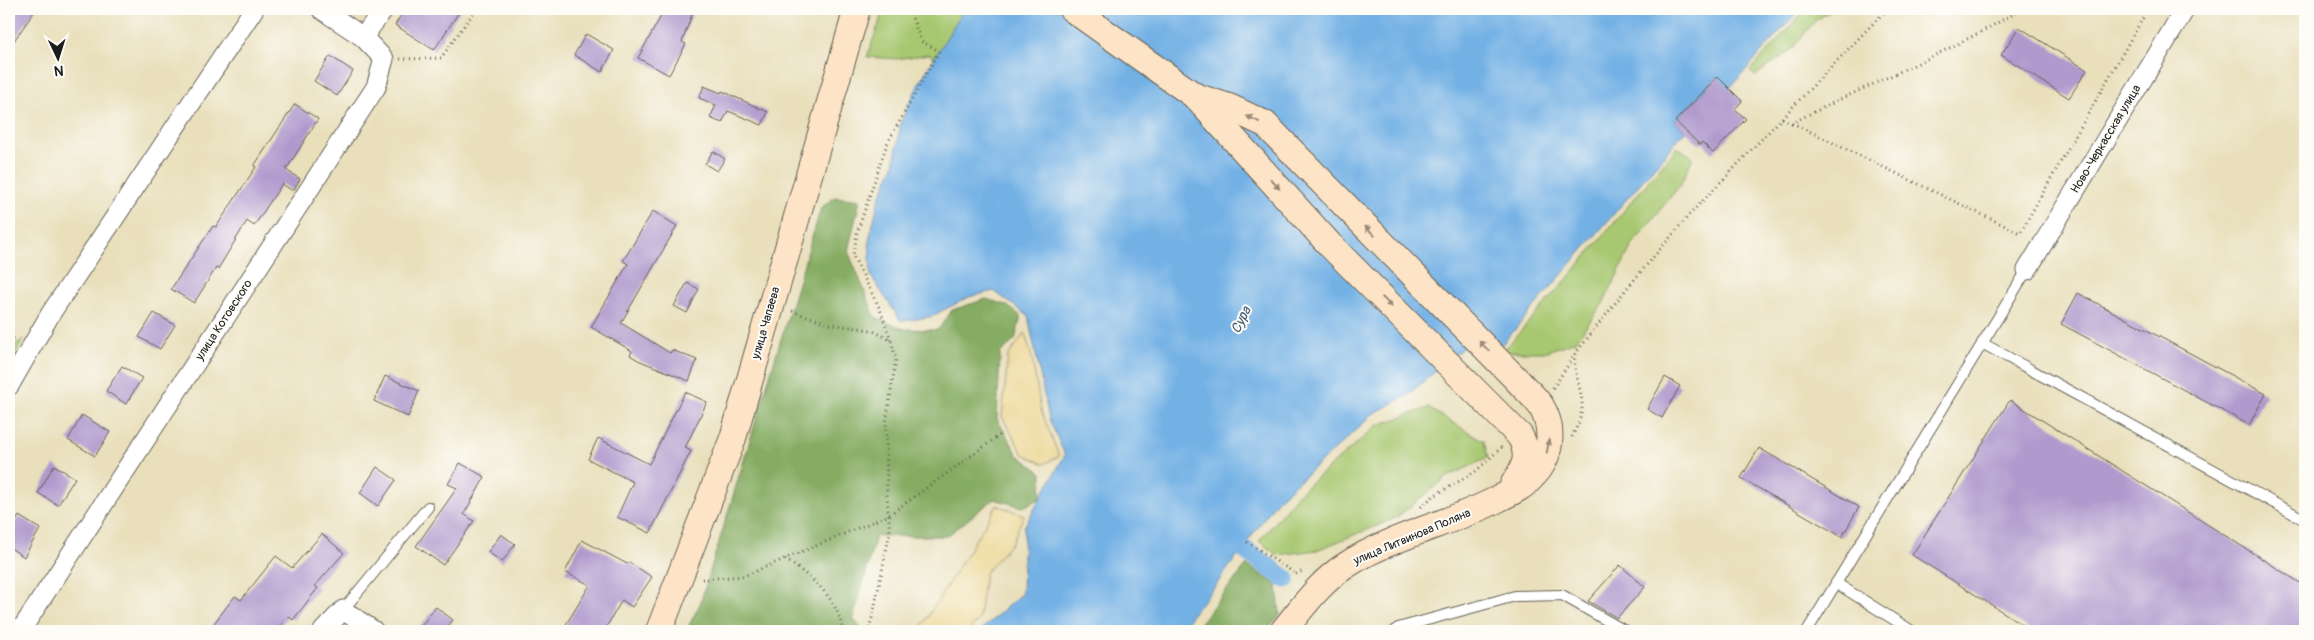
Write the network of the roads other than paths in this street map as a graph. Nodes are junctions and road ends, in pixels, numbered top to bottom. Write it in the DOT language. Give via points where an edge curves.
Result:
graph roads {
  1 [pos="254,9"];
  2 [pos="321,9"];
  3 [pos="384,9"];
  4 [pos="857,9"];
  5 [pos="1072,9"];
  6 [pos="2185,9"];
  7 [pos="362,37"];
  8 [pos="1195,96"];
  9 [pos="2027,270"];
  10 [pos="1982,343"];
  11 [pos="9,386"];
  12 [pos="1507,494"];
  13 [pos="428,507"];
  14 [pos="2305,520"];
  15 [pos="1836,583"];
  16 [pos="343,610"];
  17 [pos="18,631"];
  18 [pos="323,631"];
  19 [pos="374,631"];
  20 [pos="659,631"];
  21 [pos="1283,631"];
  22 [pos="1395,631"];
  23 [pos="1625,631"];
  24 [pos="1806,631"];
  25 [pos="1912,631"];
  1 -- 11 [label="street" via="51,313"];
  2 -- 7 [label="street"];
  3 -- 7 [label="street"];
  4 -- 20 [label="main road, улица Чапаева" via="733,438"];
  5 -- 8 [label="main road"];
  6 -- 9 [label="street, Ново-Черкасская улица"];
  7 -- 17 [label="street, улица Котовского" via="384,59 376,87"];
  8 -- 12 [label="main road, one-way" via="1330,245 1520,436 1526,447 1526,457 1522,471"];
  12 -- 8 [label="main road, улица Литвинова Поляна, one-way" via="1534,476 1544,461 1550,432 1544,412 1518,381 1265,124"];
  9 -- 10 [label="lane"];
  10 -- 14 [label="lane"];
  10 -- 15 [label="lane"];
  12 -- 21 [label="main road, улица Литвинова Поляна" via="1346,565 1312,596"];
  13 -- 16 [label="lane"];
  15 -- 24 [label="lane"];
  15 -- 25 [label="lane"];
  16 -- 18 [label="street"];
  16 -- 19 [label="street"];
  22 -- 23 [label="lane" via="1515,596 1562,595"];
}
